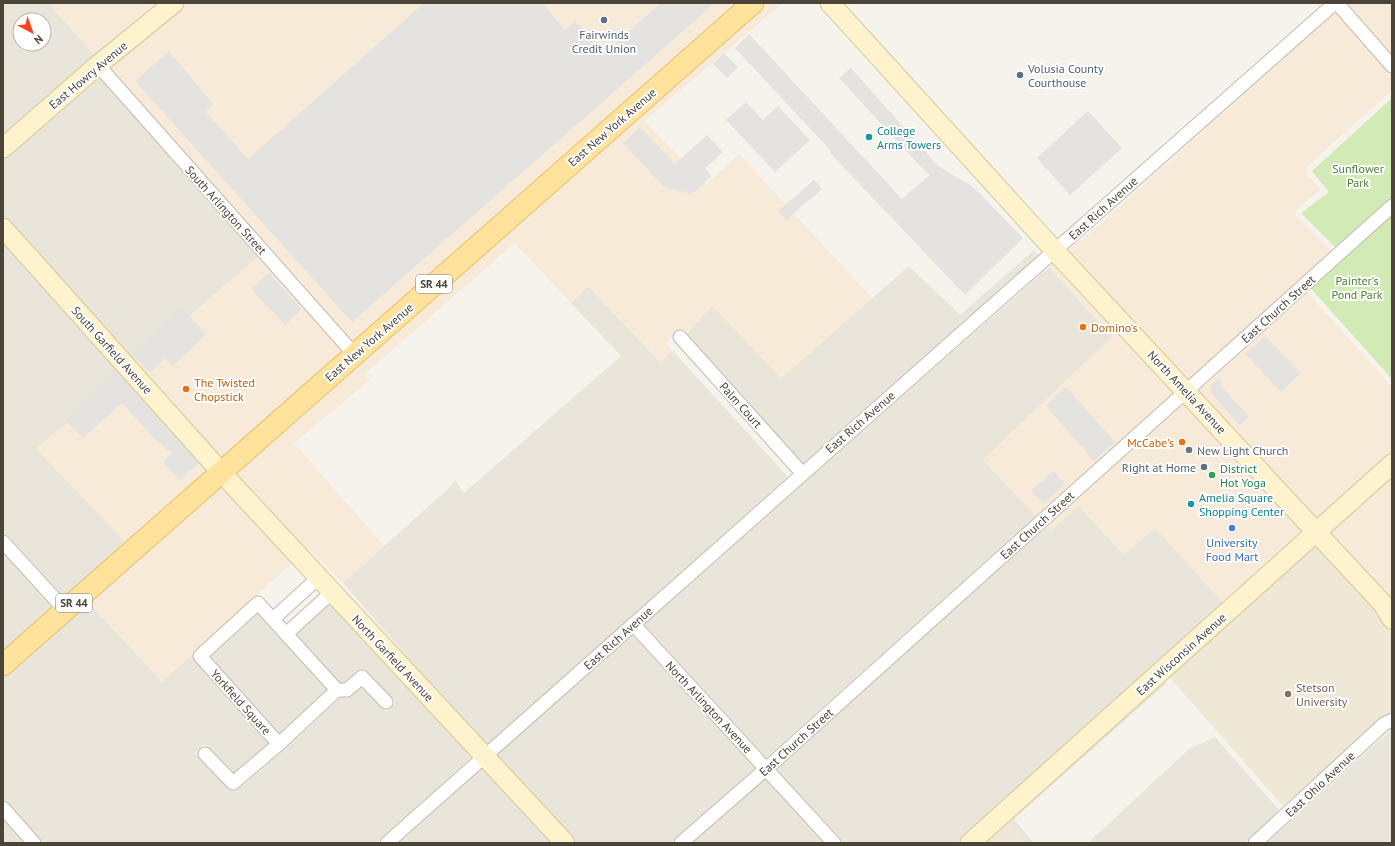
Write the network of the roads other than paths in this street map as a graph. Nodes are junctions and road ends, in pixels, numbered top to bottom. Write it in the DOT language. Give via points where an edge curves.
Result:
graph roads {
  1 [pos="174,3"];
  2 [pos="753,3"];
  3 [pos="830,3"];
  4 [pos="1336,3"];
  5 [pos="98,65"];
  6 [pos="1392,66"];
  7 [pos="3,148"];
  8 [pos="1392,206"];
  9 [pos="3,228"];
  10 [pos="1055,251"];
  11 [pos="680,338"];
  12 [pos="354,354"];
  13 [pos="1186,391"];
  14 [pos="1392,464"];
  15 [pos="221,472"];
  16 [pos="802,473"];
  17 [pos="1316,532"];
  18 [pos="3,542"];
  19 [pos="318,578"];
  20 [pos="331,593"];
  21 [pos="65,610"];
  22 [pos="1389,610"];
  23 [pos="273,619"];
  24 [pos="633,624"];
  25 [pos="286,634"];
  26 [pos="3,665"];
  27 [pos="338,690"];
  28 [pos="386,702"];
  29 [pos="1392,711"];
  30 [pos="1388,722"];
  31 [pos="279,744"];
  32 [pos="205,754"];
  33 [pos="485,755"];
  34 [pos="766,769"];
  35 [pos="3,808"];
  36 [pos="34,843"];
  37 [pos="387,843"];
  38 [pos="565,843"];
  39 [pos="681,843"];
  40 [pos="834,843"];
  41 [pos="970,843"];
  42 [pos="1255,843"];
  1 -- 5 [label="street, East Howry Avenue"];
  2 -- 12 [label="main road, East New York Avenue / SR 44"];
  3 -- 10 [label="street, North Amelia Avenue"];
  4 -- 6 [label="street"];
  4 -- 10 [label="street, East Rich Avenue"];
  5 -- 7 [label="street, East Howry Avenue"];
  5 -- 12 [label="street, South Arlington Street"];
  8 -- 13 [label="street, East Church Street"];
  9 -- 15 [label="street, South Garfield Avenue"];
  10 -- 13 [label="street, North Amelia Avenue"];
  10 -- 16 [label="street, East Rich Avenue"];
  11 -- 16 [label="street, Palm Court"];
  12 -- 15 [label="main road, East New York Avenue / SR 44"];
  13 -- 17 [label="street, North Amelia Avenue"];
  13 -- 34 [label="street, East Church Street"];
  14 -- 17 [label="street, East Wisconsin Avenue"];
  15 -- 19 [label="street, North Garfield Avenue"];
  15 -- 21 [label="main road, East New York Avenue / SR 44"];
  16 -- 24 [label="street, East Rich Avenue"];
  17 -- 22 [label="street, North Amelia Avenue"];
  17 -- 41 [label="street, East Wisconsin Avenue"];
  18 -- 21 [label="street"];
  19 -- 20 [label="street, North Garfield Avenue"];
  19 -- 23 [label="street"];
  20 -- 25 [label="street"];
  20 -- 33 [label="street, North Garfield Avenue"];
  21 -- 26 [label="main road, East New York Avenue / SR 44"];
  23 -- 25 [label="street, Yorkfield Square"];
  23 -- 31 [label="street, Yorkfield Square" via="258,603 200,656"];
  24 -- 33 [label="street, East Rich Avenue"];
  24 -- 34 [label="street, North Arlington Avenue"];
  25 -- 27 [label="street, Yorkfield Square"];
  27 -- 28 [label="street" via="347,690 362,677"];
  27 -- 31 [label="street, Yorkfield Square"];
  29 -- 30 [label="street, East Ohio Avenue"];
  30 -- 42 [label="street, East Ohio Avenue"];
  31 -- 32 [label="street" via="233,783"];
  33 -- 37 [label="street, East Rich Avenue"];
  33 -- 38 [label="street, North Garfield Avenue"];
  34 -- 39 [label="street, East Church Street"];
  34 -- 40 [label="street, North Arlington Avenue"];
  35 -- 36 [label="street"];
}
